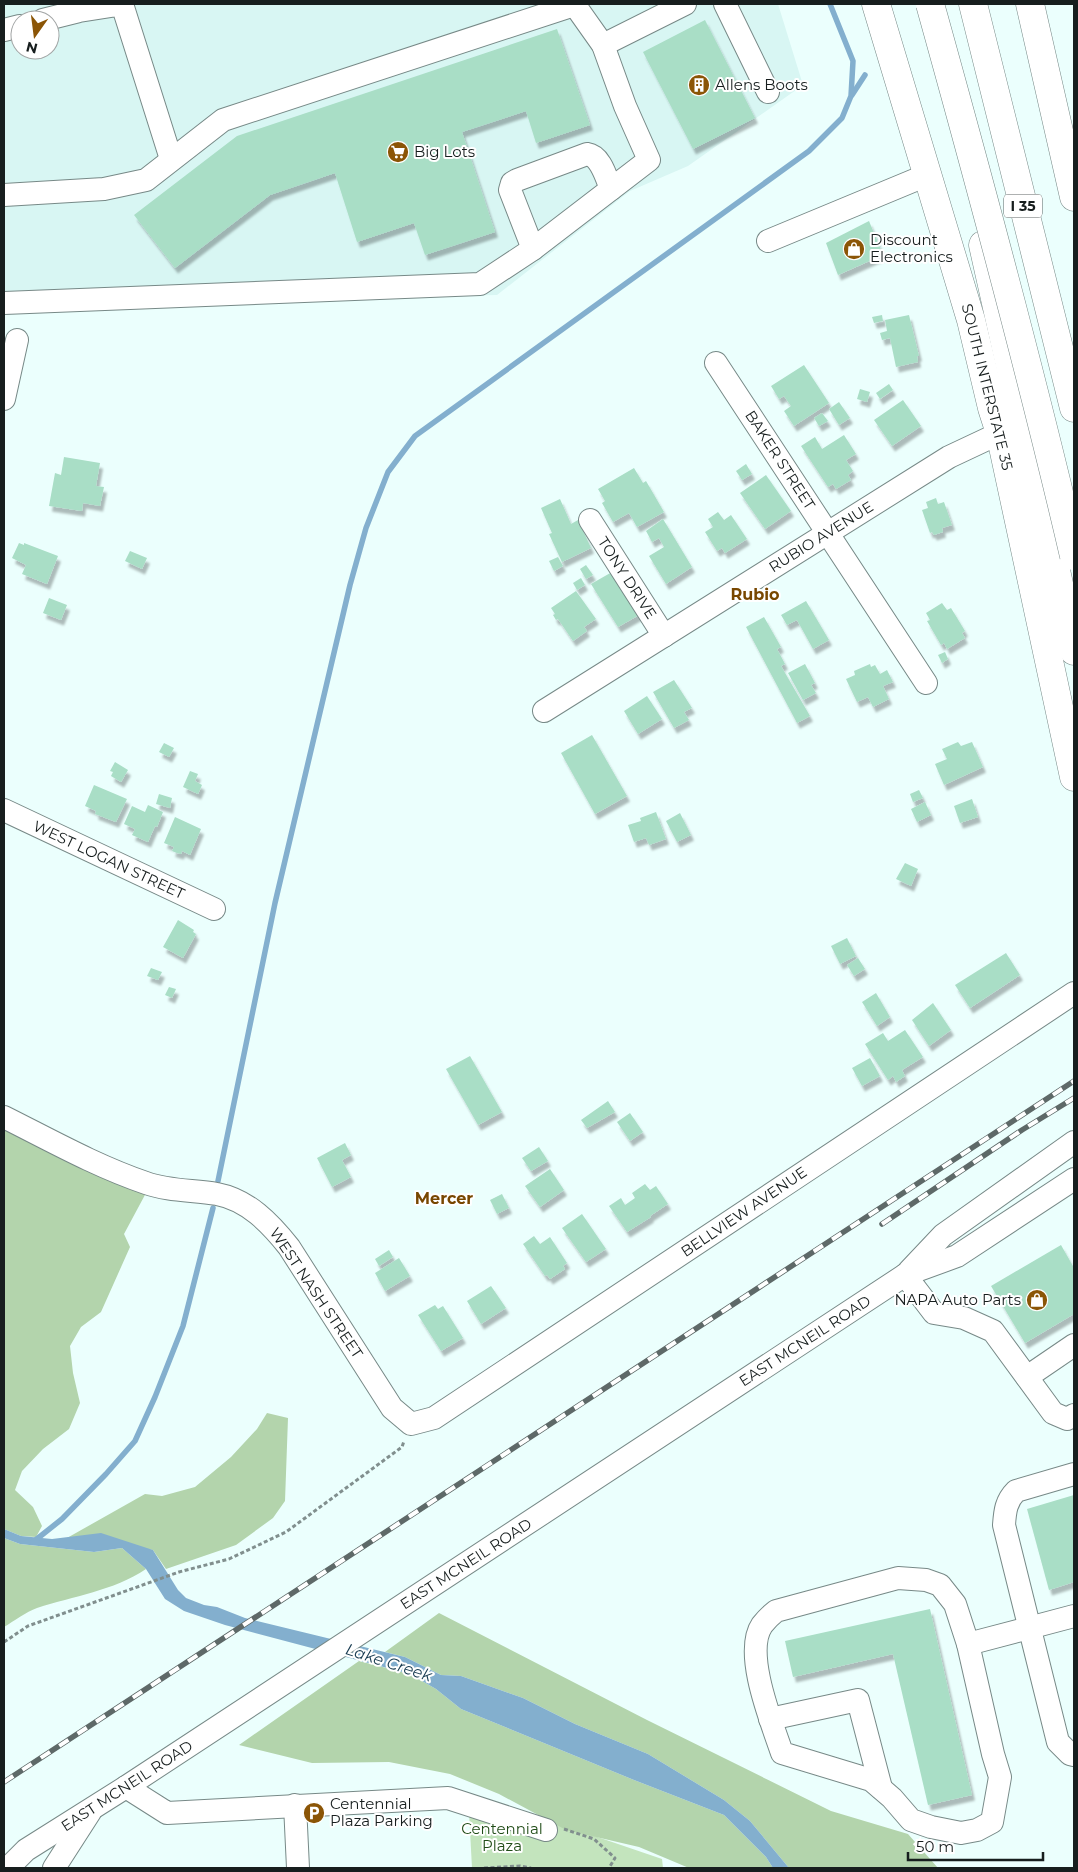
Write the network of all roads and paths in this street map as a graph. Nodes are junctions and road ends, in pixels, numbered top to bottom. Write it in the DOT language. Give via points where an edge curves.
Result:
graph roads {
  1 [pos="116,4"];
  2 [pos="122,4"];
  3 [pos="576,4"];
  4 [pos="685,4"];
  5 [pos="725,4"];
  6 [pos="876,4"];
  7 [pos="930,4"];
  8 [pos="944,4"];
  9 [pos="973,4"];
  10 [pos="1030,4"];
  11 [pos="78,7"];
  12 [pos="60,14"];
  13 [pos="603,45"];
  14 [pos="768,92"];
  15 [pos="172,160"];
  16 [pos="927,175"];
  17 [pos="611,189"];
  18 [pos="4,195"];
  19 [pos="1074,196"];
  20 [pos="768,241"];
  21 [pos="533,248"];
  22 [pos="4,303"];
  23 [pos="17,340"];
  24 [pos="716,363"];
  25 [pos="4,399"];
  26 [pos="1074,408"];
  27 [pos="1000,433"];
  28 [pos="590,520"];
  29 [pos="828,533"];
  30 [pos="1074,556"];
  31 [pos="664,636"];
  32 [pos="1074,651"];
  33 [pos="926,683"];
  34 [pos="544,711"];
  35 [pos="1073,765"];
  36 [pos="4,810"];
  37 [pos="214,909"];
  38 [pos="1074,993"];
  39 [pos="4,1117"];
  40 [pos="1074,1142"];
  41 [pos="1074,1179"];
  42 [pos="905,1276"];
  43 [pos="1074,1345"];
  44 [pos="1027,1377"];
  45 [pos="1074,1415"];
  46 [pos="411,1424"];
  47 [pos="1074,1474"];
  48 [pos="1074,1616"];
  49 [pos="1030,1628"];
  50 [pos="4,1642"];
  51 [pos="968,1644"];
  52 [pos="770,1719"];
  53 [pos="1074,1755"];
  54 [pos="126,1787"];
  55 [pos="882,1788"];
  56 [pos="295,1806"];
  57 [pos="92,1809"];
  58 [pos="546,1830"];
  59 [pos="26,1850"];
  60 [pos="4,1855"];
  61 [pos="8,1868"];
  62 [pos="54,1868"];
  63 [pos="298,1868"];
  64 [pos="479,1868"];
  65 [pos="484,1868"];
  66 [pos="531,1868"];
  67 [pos="609,1868"];
  1 -- 11 [label="street"];
  2 -- 15 [label="street"];
  3 -- 13 [label="street"];
  3 -- 15 [label="street" via="222,120"];
  4 -- 13 [label="street"];
  5 -- 14 [label="street"];
  6 -- 16 [label="main road, SOUTH INTERSTATE 35"];
  7 -- 30 [label="main road, bridge" via="990,219"];
  8 -- 32 [label="main road" via="983,243"];
  9 -- 26 [label="main road, I 35"];
  10 -- 19 [label="main road"];
  11 -- 12 [label="street"];
  13 -- 17 [label="street" via="649,160"];
  15 -- 18 [label="street" via="146,180 104,189"];
  16 -- 20 [label="street"];
  16 -- 27 [label="main road, SOUTH INTERSTATE 35" via="971,320"];
  17 -- 21 [label="street"];
  17 -- 21 [label="street" via="598,159 587,154 512,183 510,190"];
  21 -- 22 [label="street" via="480,284"];
  23 -- 25 [label="street"];
  24 -- 29 [label="street, BAKER STREET"];
  27 -- 29 [label="street, RUBIO AVENUE" via="949,458"];
  27 -- 35 [label="main road, SOUTH INTERSTATE 35"];
  28 -- 31 [label="street, TONY DRIVE"];
  29 -- 31 [label="street, RUBIO AVENUE"];
  29 -- 33 [label="street, BAKER STREET"];
  31 -- 34 [label="street, RUBIO AVENUE"];
  36 -- 37 [label="street, WEST LOGAN STREET"];
  38 -- 46 [label="street, BELLVIEW AVENUE" via="434,1418"];
  39 -- 46 [label="street, WEST NASH STREET" via="109,1169 148,1184 218,1195 258,1213 289,1247 392,1408"];
  40 -- 42 [label="street, EAST MCNEIL ROAD" via="943,1235"];
  41 -- 42 [label="street, EAST MCNEIL ROAD" via="958,1256"];
  42 -- 44 [label="street" via="934,1313 964,1318 994,1331"];
  42 -- 54 [label="street, EAST MCNEIL ROAD"];
  43 -- 44 [label="street"];
  44 -- 45 [label="street" via="1053,1413 1067,1419"];
  46 -- 50 [label="path" via="402,1446 286,1532 229,1559 179,1572 28,1626"];
  47 -- 49 [label="street" via="1016,1491 1009,1498 1005,1511 1004,1525"];
  48 -- 49 [label="street"];
  49 -- 51 [label="street"];
  49 -- 53 [label="street" via="1058,1742"];
  51 -- 52 [label="street" via="954,1604 940,1584 926,1580 898,1578 776,1611 761,1626 756,1648 760,1690"];
  51 -- 55 [label="street" via="1000,1777 992,1822 977,1830 961,1833 931,1827 910,1820"];
  52 -- 55 [label="street" via="782,1752 871,1780"];
  52 -- 55 [label="street" via="858,1700"];
  54 -- 56 [label="street" via="167,1813"];
  54 -- 57 [label="street, EAST MCNEIL ROAD"];
  56 -- 58 [label="street" via="448,1798"];
  56 -- 63 [label="street"];
  57 -- 59 [label="street, EAST MCNEIL ROAD"];
  57 -- 62 [label="street"];
  58 -- 67 [label="path" via="557,1826 594,1838 615,1858"];
  59 -- 60 [label="street, EAST MCNEIL ROAD"];
  59 -- 61 [label="street, EAST MCNEIL ROAD"];
  64 -- 65 [label="path"];
  65 -- 66 [label="path"];
}
